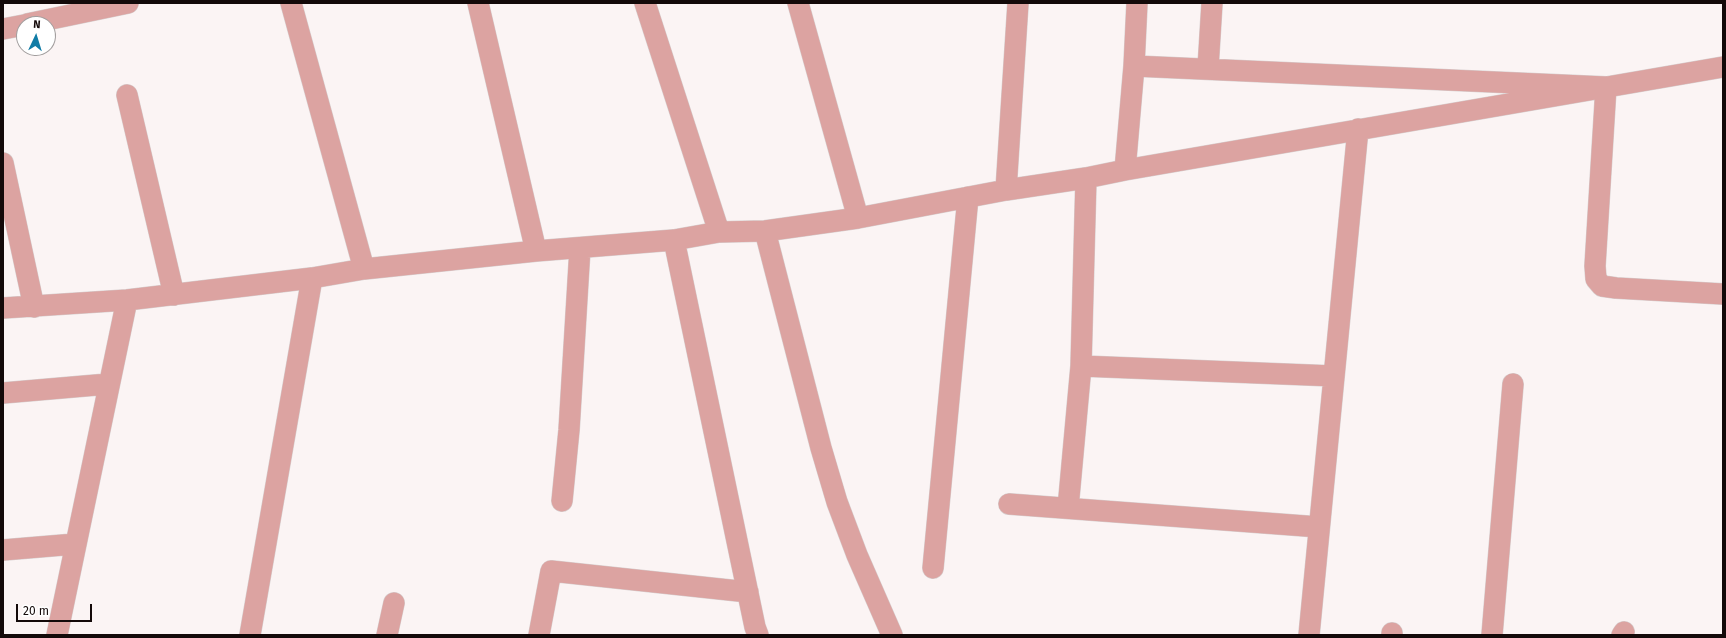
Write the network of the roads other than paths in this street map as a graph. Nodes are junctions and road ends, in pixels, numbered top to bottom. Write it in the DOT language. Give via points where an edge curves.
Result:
graph roads {
  1 [pos="128,3"];
  2 [pos="291,3"];
  3 [pos="478,3"];
  4 [pos="645,3"];
  5 [pos="798,3"];
  6 [pos="1018,3"];
  7 [pos="1137,3"];
  8 [pos="1212,3"];
  9 [pos="56,18"];
  10 [pos="16,26"];
  11 [pos="3,29"];
  12 [pos="1134,66"];
  13 [pos="1723,67"];
  14 [pos="1208,68"];
  15 [pos="1606,87"];
  16 [pos="127,95"];
  17 [pos="1358,129"];
  18 [pos="3,163"];
  19 [pos="1125,170"];
  20 [pos="1086,178"];
  21 [pos="1006,190"];
  22 [pos="968,197"];
  23 [pos="858,218"];
  24 [pos="765,231"];
  25 [pos="719,232"];
  26 [pos="674,240"];
  27 [pos="580,248"];
  28 [pos="536,251"];
  29 [pos="364,269"];
  30 [pos="312,278"];
  31 [pos="1723,294"];
  32 [pos="174,295"];
  33 [pos="126,300"];
  34 [pos="34,307"];
  35 [pos="3,308"];
  36 [pos="1081,366"];
  37 [pos="1334,376"];
  38 [pos="108,384"];
  39 [pos="1513,384"];
  40 [pos="3,393"];
  41 [pos="562,501"];
  42 [pos="1009,504"];
  43 [pos="1068,508"];
  44 [pos="1319,527"];
  45 [pos="75,544"];
  46 [pos="3,550"];
  47 [pos="933,568"];
  48 [pos="748,592"];
  49 [pos="394,603"];
  50 [pos="58,635"];
  51 [pos="250,635"];
  52 [pos="387,635"];
  53 [pos="539,635"];
  54 [pos="758,635"];
  55 [pos="892,635"];
  56 [pos="1309,635"];
  57 [pos="1492,635"];
  1 -- 9 [label="street"];
  2 -- 29 [label="street"];
  3 -- 28 [label="street"];
  4 -- 25 [label="street"];
  5 -- 23 [label="street"];
  6 -- 21 [label="street"];
  7 -- 12 [label="street"];
  8 -- 14 [label="street"];
  10 -- 11 [label="street"];
  12 -- 14 [label="street"];
  12 -- 19 [label="street"];
  13 -- 15 [label="street"];
  14 -- 15 [label="street"];
  15 -- 17 [label="street"];
  15 -- 31 [label="street" via="1596,279 1602,286 1616,288"];
  16 -- 32 [label="street"];
  17 -- 19 [label="street"];
  17 -- 37 [label="street"];
  18 -- 34 [label="street"];
  19 -- 20 [label="street"];
  20 -- 21 [label="street"];
  20 -- 36 [label="street"];
  21 -- 22 [label="street"];
  22 -- 23 [label="street"];
  22 -- 47 [label="street"];
  23 -- 24 [label="street"];
  24 -- 25 [label="street"];
  24 -- 55 [label="street" via="837,502"];
  25 -- 26 [label="street"];
  26 -- 27 [label="street"];
  26 -- 48 [label="street"];
  27 -- 28 [label="street"];
  27 -- 41 [label="street"];
  28 -- 29 [label="street"];
  29 -- 30 [label="street"];
  30 -- 32 [label="street"];
  30 -- 51 [label="street"];
  32 -- 33 [label="street"];
  33 -- 34 [label="street"];
  33 -- 38 [label="street"];
  34 -- 35 [label="street"];
  36 -- 37 [label="street"];
  36 -- 43 [label="street"];
  37 -- 44 [label="street"];
  38 -- 40 [label="street"];
  38 -- 45 [label="street"];
  39 -- 57 [label="street"];
  42 -- 43 [label="street"];
  43 -- 44 [label="street"];
  44 -- 56 [label="street"];
  45 -- 46 [label="street"];
  45 -- 50 [label="street"];
  48 -- 53 [label="street" via="551,571"];
  48 -- 54 [label="street"];
  49 -- 52 [label="street"];
}
